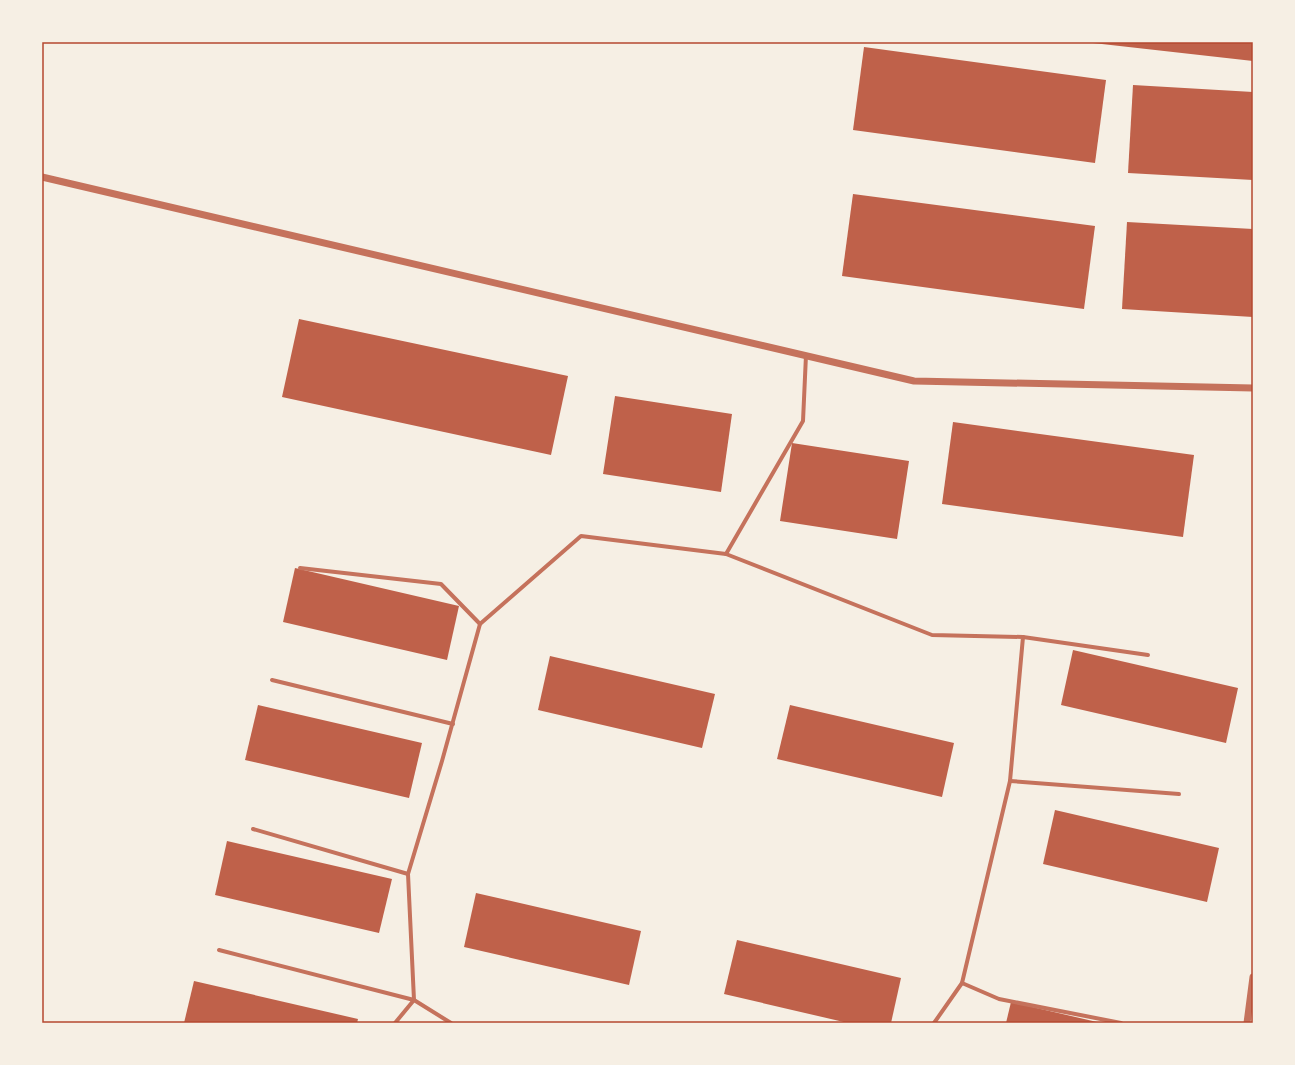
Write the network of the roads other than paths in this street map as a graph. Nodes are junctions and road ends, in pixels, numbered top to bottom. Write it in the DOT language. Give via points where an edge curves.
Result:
graph roads {
  1 [pos="42,177"];
  2 [pos="806,355"];
  3 [pos="1253,388"];
  4 [pos="726,554"];
  5 [pos="300,568"];
  6 [pos="480,624"];
  7 [pos="1023,637"];
  8 [pos="1148,655"];
  9 [pos="272,680"];
  10 [pos="453,724"];
  11 [pos="1010,781"];
  12 [pos="1179,794"];
  13 [pos="253,829"];
  14 [pos="408,874"];
  15 [pos="219,950"];
  16 [pos="1253,978"];
  17 [pos="962,983"];
  18 [pos="414,1000"];
  19 [pos="395,1023"];
  20 [pos="451,1023"];
  21 [pos="934,1023"];
  22 [pos="1121,1023"];
  23 [pos="1247,1023"];
  1 -- 2 [label="street"];
  2 -- 3 [label="street" via="914,381"];
  2 -- 4 [label="street" via="803,421"];
  4 -- 6 [label="street" via="581,536"];
  4 -- 7 [label="street" via="932,635"];
  5 -- 6 [label="street" via="441,584"];
  6 -- 10 [label="street"];
  7 -- 8 [label="street"];
  7 -- 11 [label="street"];
  9 -- 10 [label="street"];
  10 -- 14 [label="street"];
  11 -- 12 [label="street"];
  11 -- 17 [label="street"];
  13 -- 14 [label="street"];
  14 -- 18 [label="street"];
  15 -- 18 [label="street"];
  16 -- 23 [label="street"];
  17 -- 21 [label="street"];
  17 -- 22 [label="street" via="999,999"];
  18 -- 19 [label="street"];
  18 -- 20 [label="street"];
}
